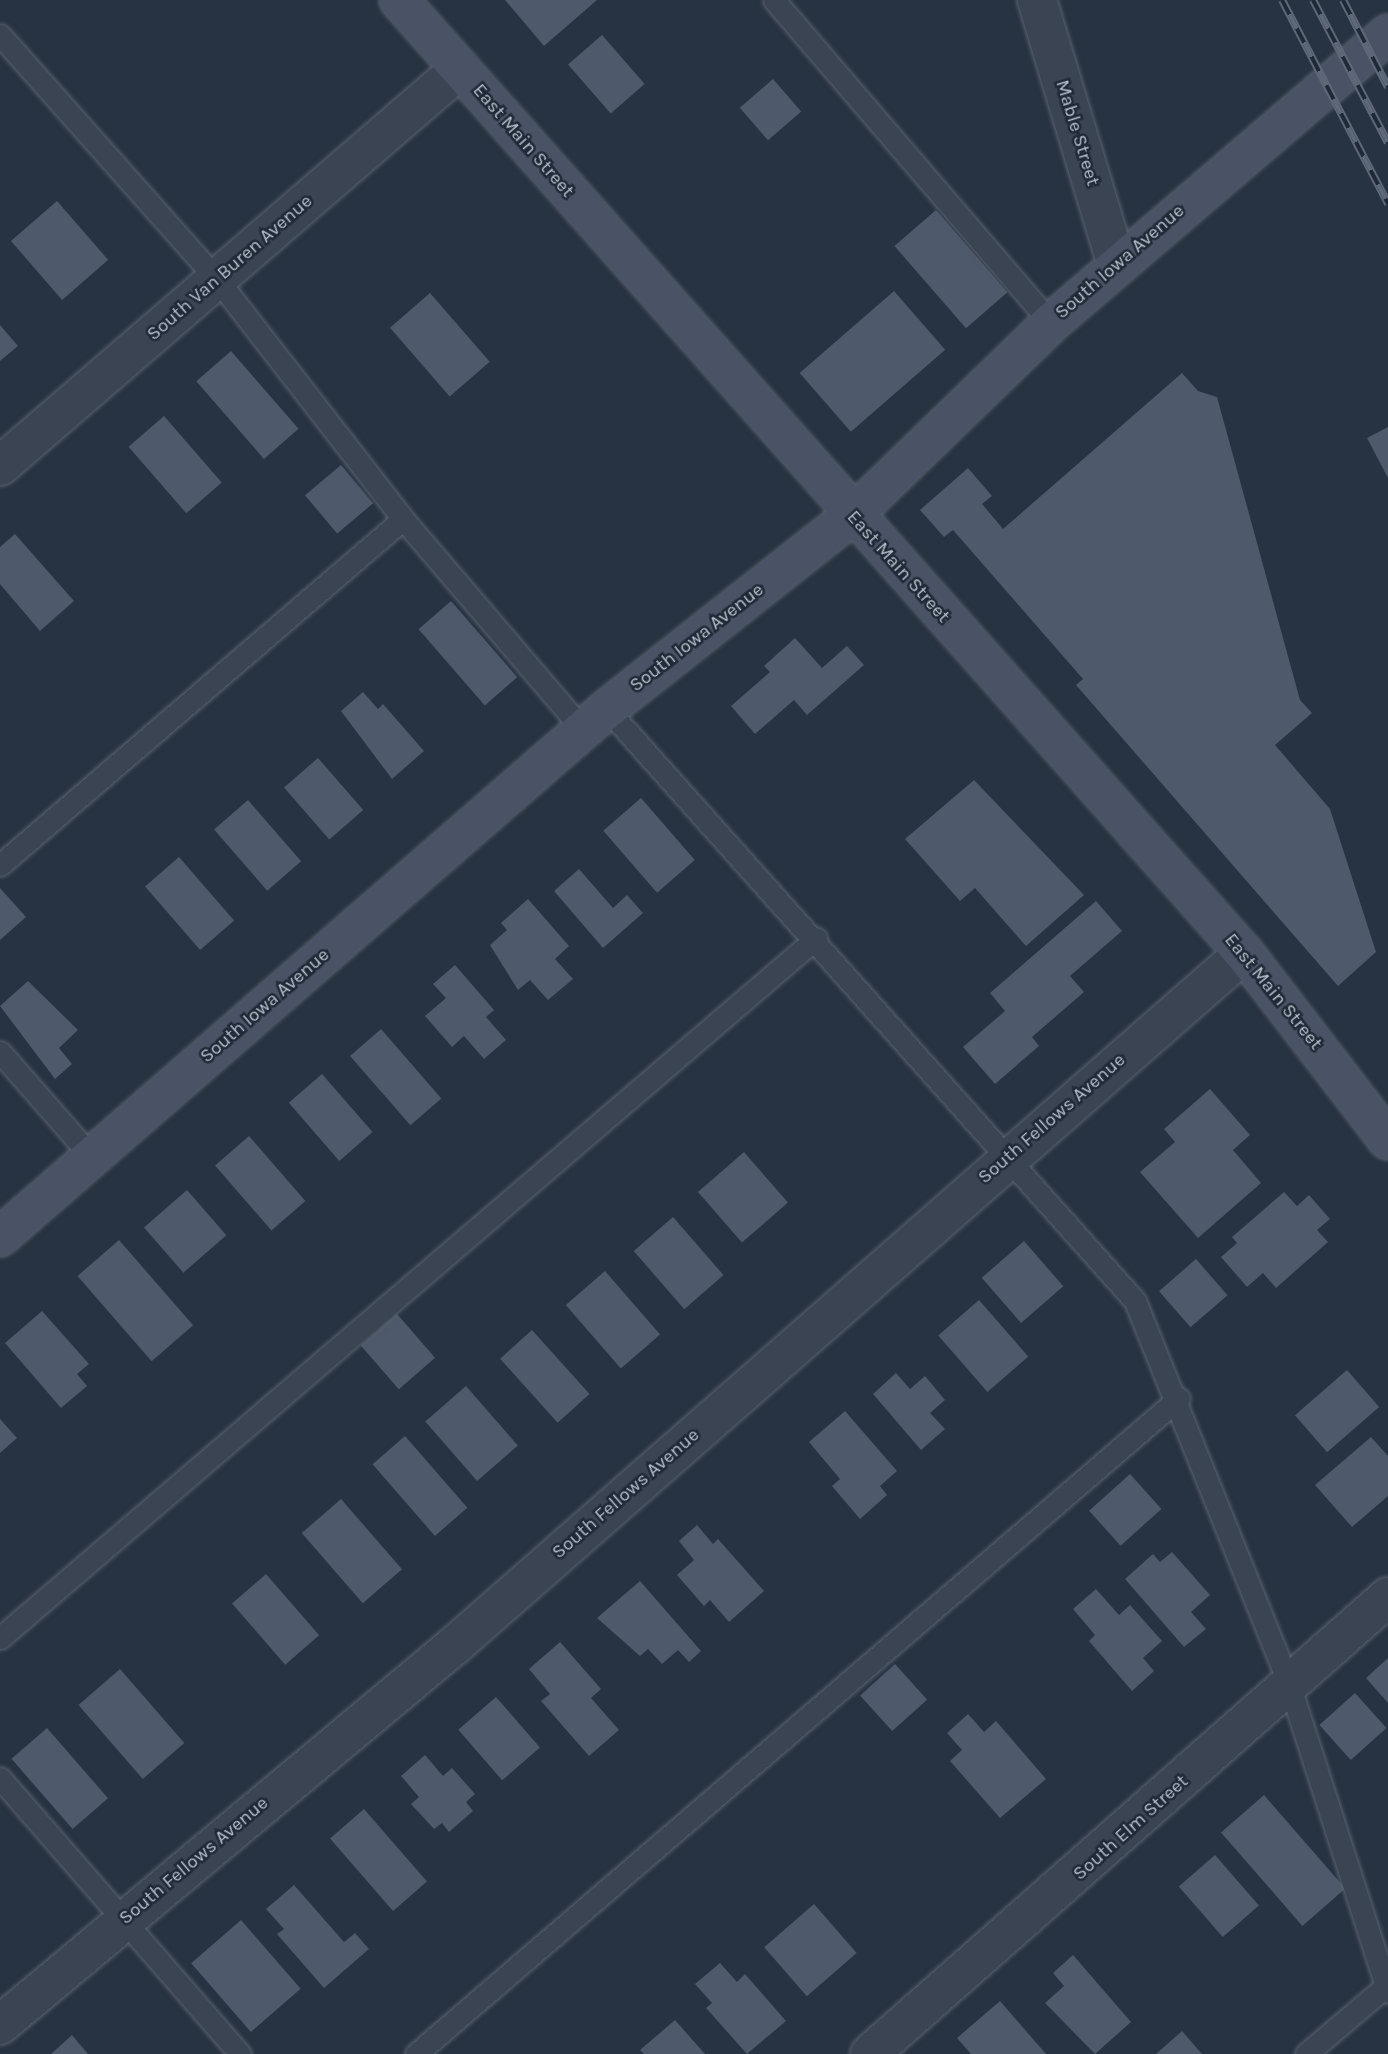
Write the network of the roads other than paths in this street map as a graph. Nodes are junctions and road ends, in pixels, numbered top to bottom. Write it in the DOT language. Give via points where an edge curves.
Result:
graph roads {
  1 [pos="398,0"];
  2 [pos="774,0"];
  3 [pos="1037,0"];
  4 [pos="1388,34"];
  5 [pos="0,35"];
  6 [pos="460,69"];
  7 [pos="1117,265"];
  8 [pos="218,279"];
  9 [pos="1051,323"];
  10 [pos="0,466"];
  11 [pos="853,515"];
  12 [pos="403,519"];
  13 [pos="595,719"];
  14 [pos="0,865"];
  15 [pos="816,938"];
  16 [pos="1244,953"];
  17 [pos="0,1052"];
  18 [pos="1388,1140"];
  19 [pos="1009,1156"];
  20 [pos="92,1157"];
  21 [pos="0,1237"];
  22 [pos="1179,1398"];
  23 [pos="1388,1597"];
  24 [pos="0,1638"];
  25 [pos="1290,1687"];
  26 [pos="0,1779"];
  27 [pos="124,1918"];
  28 [pos="1387,1989"];
  29 [pos="0,2025"];
  30 [pos="240,2054"];
  31 [pos="416,2054"];
  32 [pos="870,2054"];
  33 [pos="1306,2054"];
  1 -- 6 [label="main road, East Main Street"];
  2 -- 9 [label="lane"];
  3 -- 7 [label="street, Mable Street"];
  4 -- 7 [label="main road, South Iowa Avenue"];
  5 -- 8 [label="lane"];
  6 -- 8 [label="street, South Van Buren Avenue"];
  6 -- 11 [label="main road, East Main Street"];
  7 -- 9 [label="main road, South Iowa Avenue"];
  8 -- 10 [label="street, South Van Buren Avenue"];
  8 -- 12 [label="lane"];
  9 -- 11 [label="main road, South Iowa Avenue"];
  11 -- 13 [label="main road, South Iowa Avenue"];
  11 -- 16 [label="main road, East Main Street"];
  12 -- 13 [label="lane"];
  12 -- 14 [label="lane"];
  13 -- 15 [label="lane"];
  13 -- 20 [label="main road, South Iowa Avenue"];
  15 -- 19 [label="lane"];
  15 -- 24 [label="lane"];
  16 -- 18 [label="main road, East Main Street"];
  16 -- 19 [label="street, South Fellows Avenue"];
  17 -- 20 [label="lane"];
  19 -- 22 [label="lane" via="1135,1301"];
  19 -- 27 [label="street, South Fellows Avenue" via="455,1645"];
  20 -- 21 [label="main road, South Iowa Avenue"];
  22 -- 25 [label="lane"];
  22 -- 31 [label="lane"];
  23 -- 25 [label="street, South Elm Street"];
  25 -- 28 [label="lane"];
  25 -- 32 [label="street, South Elm Street"];
  26 -- 27 [label="lane"];
  27 -- 29 [label="street, South Fellows Avenue"];
  27 -- 30 [label="lane"];
  28 -- 33 [label="lane"];
}
